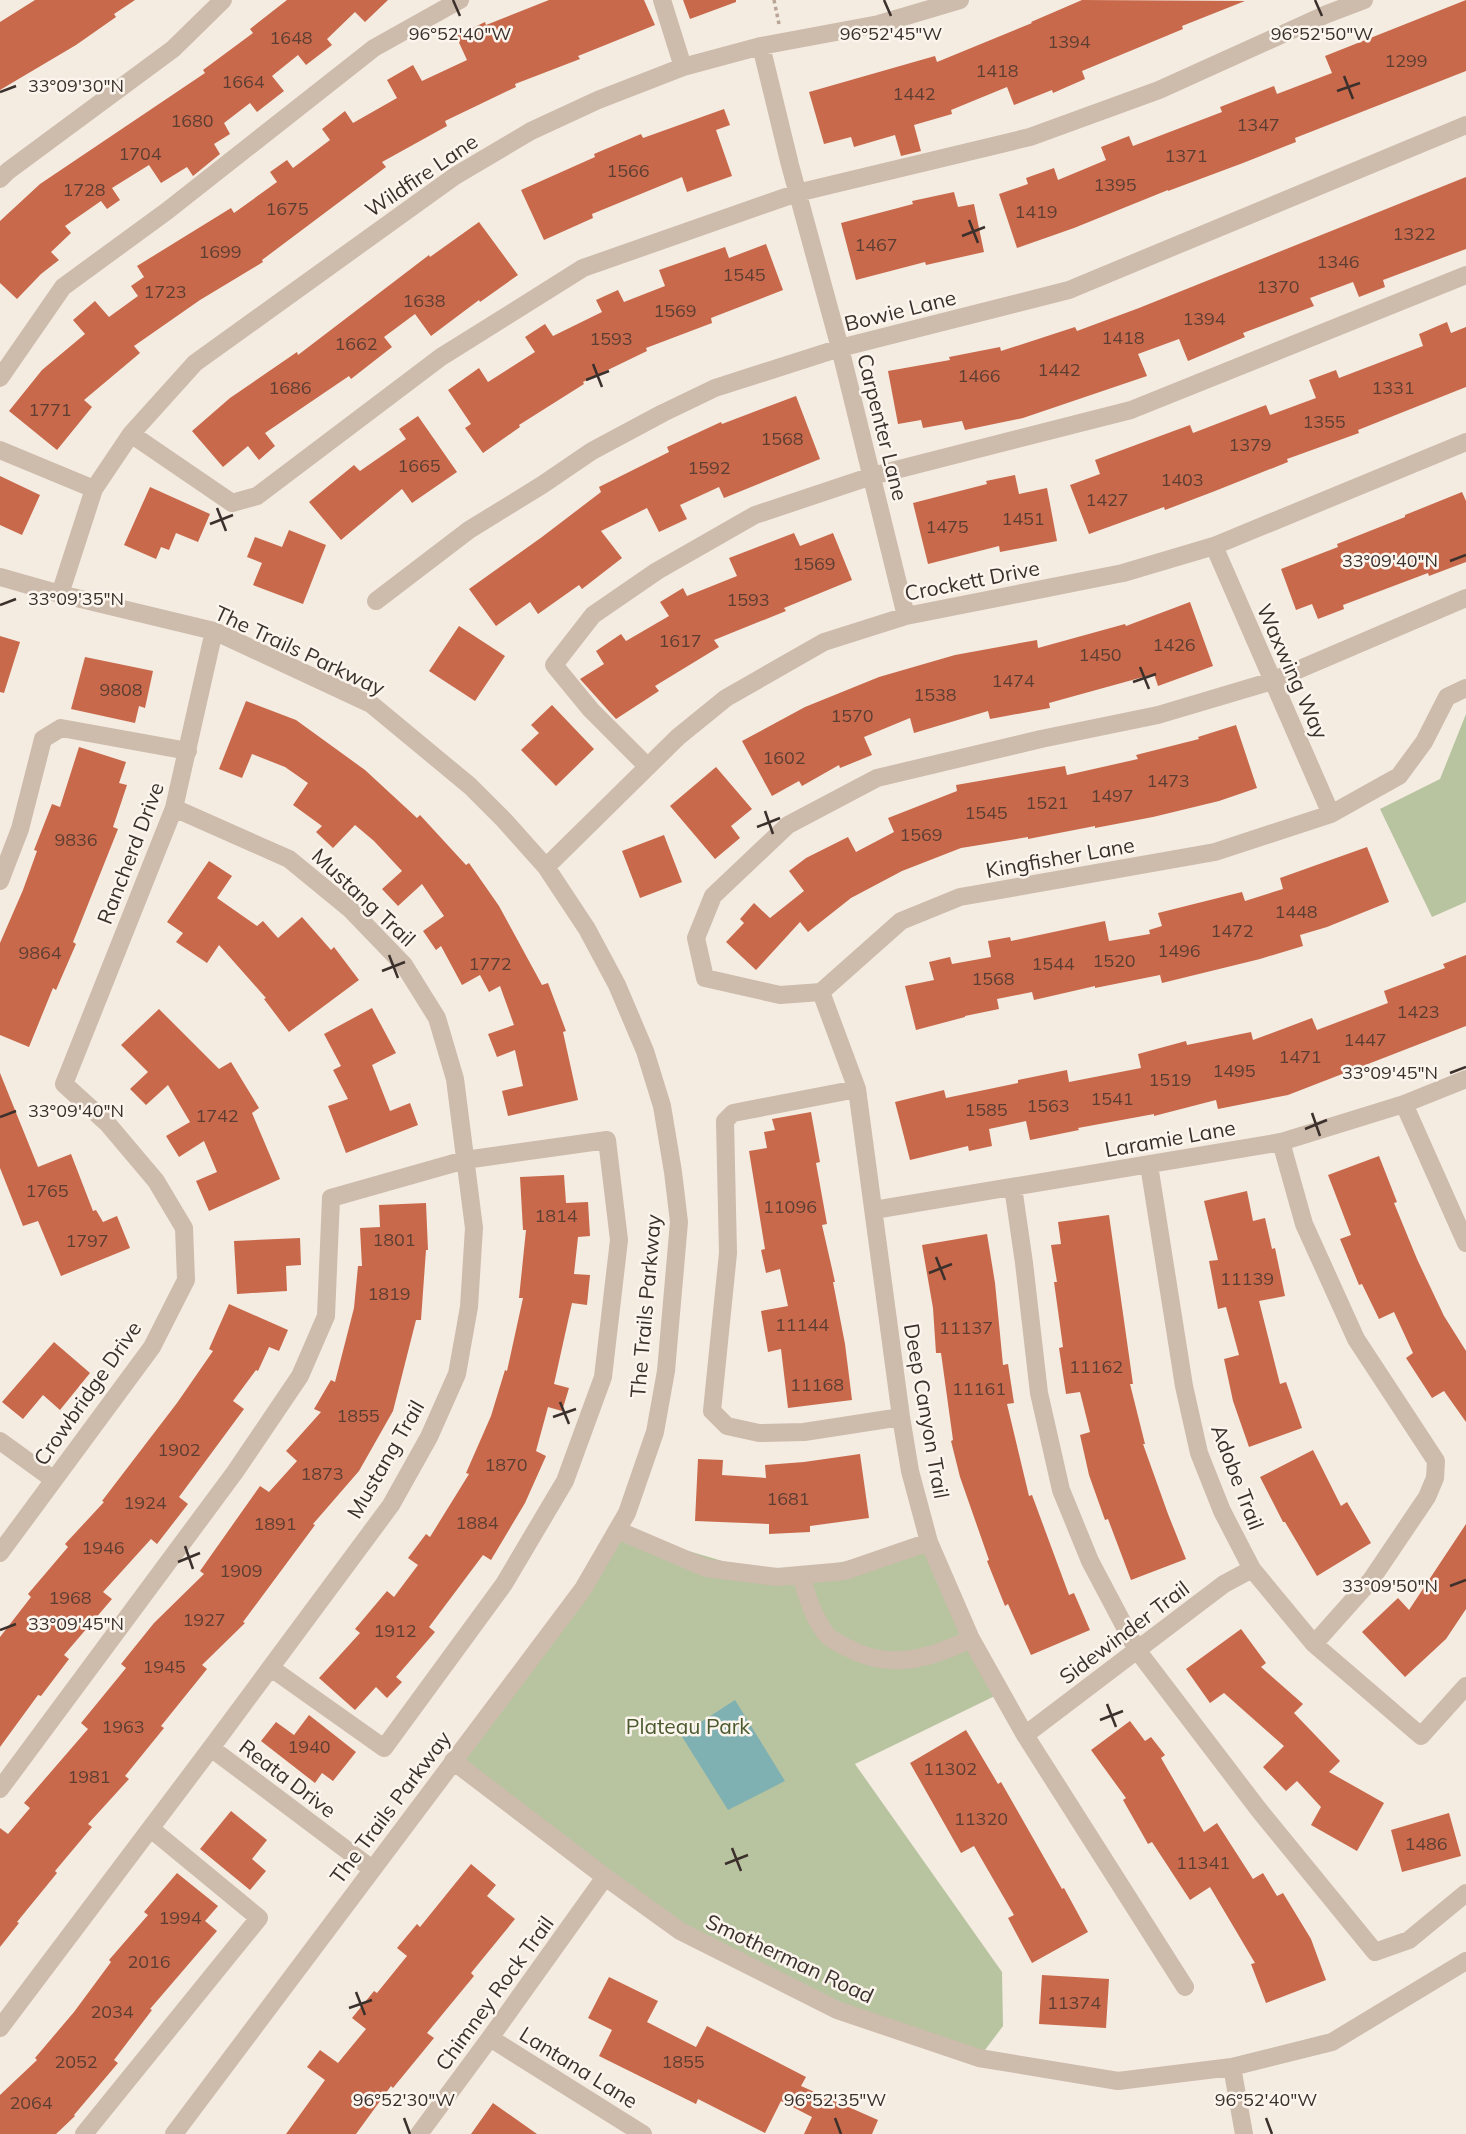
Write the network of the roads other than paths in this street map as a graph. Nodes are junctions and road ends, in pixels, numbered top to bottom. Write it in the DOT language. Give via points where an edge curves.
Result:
graph roads {
  1 [pos="223,0"];
  2 [pos="460,0"];
  3 [pos="662,0"];
  4 [pos="958,0"];
  5 [pos="1364,0"];
  6 [pos="761,46"];
  7 [pos="683,67"];
  8 [pos="1466,125"];
  9 [pos="0,179"];
  10 [pos="797,193"];
  11 [pos="1466,275"];
  12 [pos="840,348"];
  13 [pos="0,377"];
  14 [pos="131,434"];
  15 [pos="1466,442"];
  16 [pos="0,450"];
  17 [pos="872,476"];
  18 [pos="94,489"];
  19 [pos="1214,546"];
  20 [pos="0,577"];
  21 [pos="60,594"];
  22 [pos="1466,598"];
  23 [pos="376,601"];
  24 [pos="906,616"];
  25 [pos="214,631"];
  26 [pos="1272,681"];
  27 [pos="1466,688"];
  28 [pos="188,751"];
  29 [pos="648,767"];
  30 [pos="174,808"];
  31 [pos="1331,814"];
  32 [pos="546,867"];
  33 [pos="0,881"];
  34 [pos="821,992"];
  35 [pos="1466,1079"];
  36 [pos="64,1084"];
  37 [pos="857,1089"];
  38 [pos="1404,1104"];
  39 [pos="1281,1142"];
  40 [pos="466,1160"];
  41 [pos="1149,1165"];
  42 [pos="1013,1187"];
  43 [pos="874,1210"];
  44 [pos="1466,1243"];
  45 [pos="901,1417"];
  46 [pos="0,1441"];
  47 [pos="54,1480"];
  48 [pos="617,1530"];
  49 [pos="929,1542"];
  50 [pos="0,1553"];
  51 [pos="1252,1569"];
  52 [pos="802,1574"];
  53 [pos="971,1639"];
  54 [pos="1314,1644"];
  55 [pos="1137,1650"];
  56 [pos="271,1668"];
  57 [pos="1466,1686"];
  58 [pos="1025,1735"];
  59 [pos="211,1748"];
  60 [pos="453,1761"];
  61 [pos="0,1788"];
  62 [pos="150,1829"];
  63 [pos="372,1870"];
  64 [pos="605,1877"];
  65 [pos="1466,1893"];
  66 [pos="1466,1961"];
  67 [pos="1185,1987"];
  68 [pos="0,2028"];
  69 [pos="490,2038"];
  70 [pos="1232,2067"];
  71 [pos="84,2134"];
  72 [pos="174,2134"];
  73 [pos="419,2134"];
  74 [pos="643,2134"];
  75 [pos="1244,2134"];
  1 -- 9 [label="street" via="173,49"];
  2 -- 13 [label="street" via="374,48 63,287"];
  3 -- 7 [label="street"];
  4 -- 6 [label="street, Wildfire Lane" via="879,24"];
  5 -- 10 [label="street" via="1159,90 1030,137"];
  6 -- 7 [label="street, Wildfire Lane"];
  6 -- 10 [label="street, Carpenter Lane"];
  7 -- 14 [label="street, Wildfire Lane" via="531,131 455,176 195,363"];
  8 -- 12 [label="street, Bowie Lane" via="1069,290"];
  10 -- 12 [label="street, Carpenter Lane"];
  10 -- 14 [label="street" via="583,268 441,357 257,496 232,503"];
  11 -- 17 [label="street" via="1131,410"];
  12 -- 17 [label="street, Carpenter Lane"];
  12 -- 23 [label="street, Bowie Lane" via="715,388 592,451 469,530"];
  14 -- 18 [label="street, Wildfire Lane"];
  15 -- 19 [label="street, Crockett Drive"];
  16 -- 18 [label="street"];
  17 -- 24 [label="street, Carpenter Lane"];
  17 -- 29 [label="street" via="755,514 657,571 593,615 554,665"];
  18 -- 21 [label="street, Wildfire Lane"];
  19 -- 24 [label="street, Crockett Drive" via="1123,573"];
  19 -- 26 [label="street, Waxwing Way"];
  20 -- 21 [label="street, The Trails Parkway"];
  21 -- 25 [label="street, The Trails Parkway"];
  22 -- 26 [label="street"];
  24 -- 29 [label="street, Crockett Drive" via="824,642 726,698"];
  25 -- 28 [label="street, Rancherd Drive"];
  25 -- 32 [label="street, The Trails Parkway" via="371,704 470,786"];
  26 -- 31 [label="street, Waxwing Way"];
  26 -- 34 [label="street" via="1158,715 877,778 788,825 713,896 696,938 705,978 780,995"];
  27 -- 31 [label="street, Kingfisher Lane" via="1447,697 1424,742 1399,776"];
  28 -- 30 [label="street, Rancherd Drive"];
  28 -- 33 [label="street" via="61,728 43,739 20,829"];
  29 -- 32 [label="street, Crockett Drive"];
  30 -- 36 [label="street, Rancherd Drive"];
  30 -- 40 [label="street, Mustang Trail" via="289,859 350,909 404,965 437,1018 455,1079"];
  31 -- 34 [label="street, Kingfisher Lane" via="1215,852 960,897 901,921"];
  32 -- 48 [label="street, The Trails Parkway" via="587,929 645,1051 662,1106 679,1222 666,1371 655,1432"];
  34 -- 37 [label="street, Deep Canyon Trail"];
  35 -- 38 [label="street, Laramie Lane"];
  36 -- 47 [label="street, Crowbridge Drive" via="107,1123 156,1181 184,1228 186,1280 152,1347"];
  37 -- 43 [label="street, Deep Canyon Trail"];
  37 -- 45 [label="street" via="733,1113 724,1121 728,1253 712,1411 727,1426 759,1433 804,1432"];
  38 -- 39 [label="street, Laramie Lane"];
  38 -- 44 [label="street"];
  39 -- 41 [label="street, Laramie Lane"];
  39 -- 54 [label="street" via="1304,1224 1356,1339 1436,1461 1427,1497 1371,1580"];
  40 -- 56 [label="street, Mustang Trail" via="474,1228 470,1307 457,1374 391,1505"];
  40 -- 56 [label="street" via="607,1140 619,1240 603,1377 565,1481 504,1584 384,1748"];
  40 -- 61 [label="street" via="331,1198 326,1316 300,1376 235,1472"];
  41 -- 42 [label="street, Laramie Lane"];
  41 -- 51 [label="street, Adobe Trail" via="1199,1453"];
  42 -- 43 [label="street, Laramie Lane"];
  42 -- 55 [label="street" via="1039,1393 1061,1490 1090,1561"];
  43 -- 45 [label="street, Deep Canyon Trail"];
  45 -- 49 [label="street, Deep Canyon Trail"];
  46 -- 47 [label="street"];
  47 -- 50 [label="street, Crowbridge Drive"];
  48 -- 52 [label="street" via="706,1568 778,1577"];
  48 -- 60 [label="street, The Trails Parkway" via="583,1589"];
  49 -- 52 [label="street" via="845,1571"];
  49 -- 53 [label="street, Deep Canyon Trail"];
  51 -- 54 [label="street, Adobe Trail"];
  51 -- 55 [label="street, Sidewinder Trail" via="1224,1584"];
  52 -- 53 [label="street" via="811,1610 828,1637 859,1654 896,1662 941,1652"];
  53 -- 58 [label="street, Deep Canyon Trail"];
  54 -- 57 [label="street, Adobe Trail" via="1421,1735"];
  55 -- 58 [label="street, Sidewinder Trail"];
  55 -- 65 [label="street" via="1375,1952 1409,1940"];
  56 -- 59 [label="street, Mustang Trail"];
  58 -- 67 [label="street, Deep Canyon Trail"];
  59 -- 62 [label="street, Mustang Trail"];
  59 -- 63 [label="street, Reata Drive"];
  60 -- 63 [label="street, The Trails Parkway"];
  60 -- 64 [label="street, Smotherman Road"];
  62 -- 68 [label="street, Mustang Trail"];
  62 -- 71 [label="street" via="259,1918"];
  63 -- 72 [label="street, The Trails Parkway"];
  64 -- 69 [label="street, Chimney Rock Trail"];
  64 -- 70 [label="street, Smotherman Road" via="681,1931 837,2010 979,2058 1118,2081"];
  66 -- 70 [label="street, Smotherman Road" via="1332,2042"];
  69 -- 73 [label="street, Chimney Rock Trail"];
  69 -- 74 [label="street, Lantana Lane"];
  70 -- 75 [label="street"];
}
